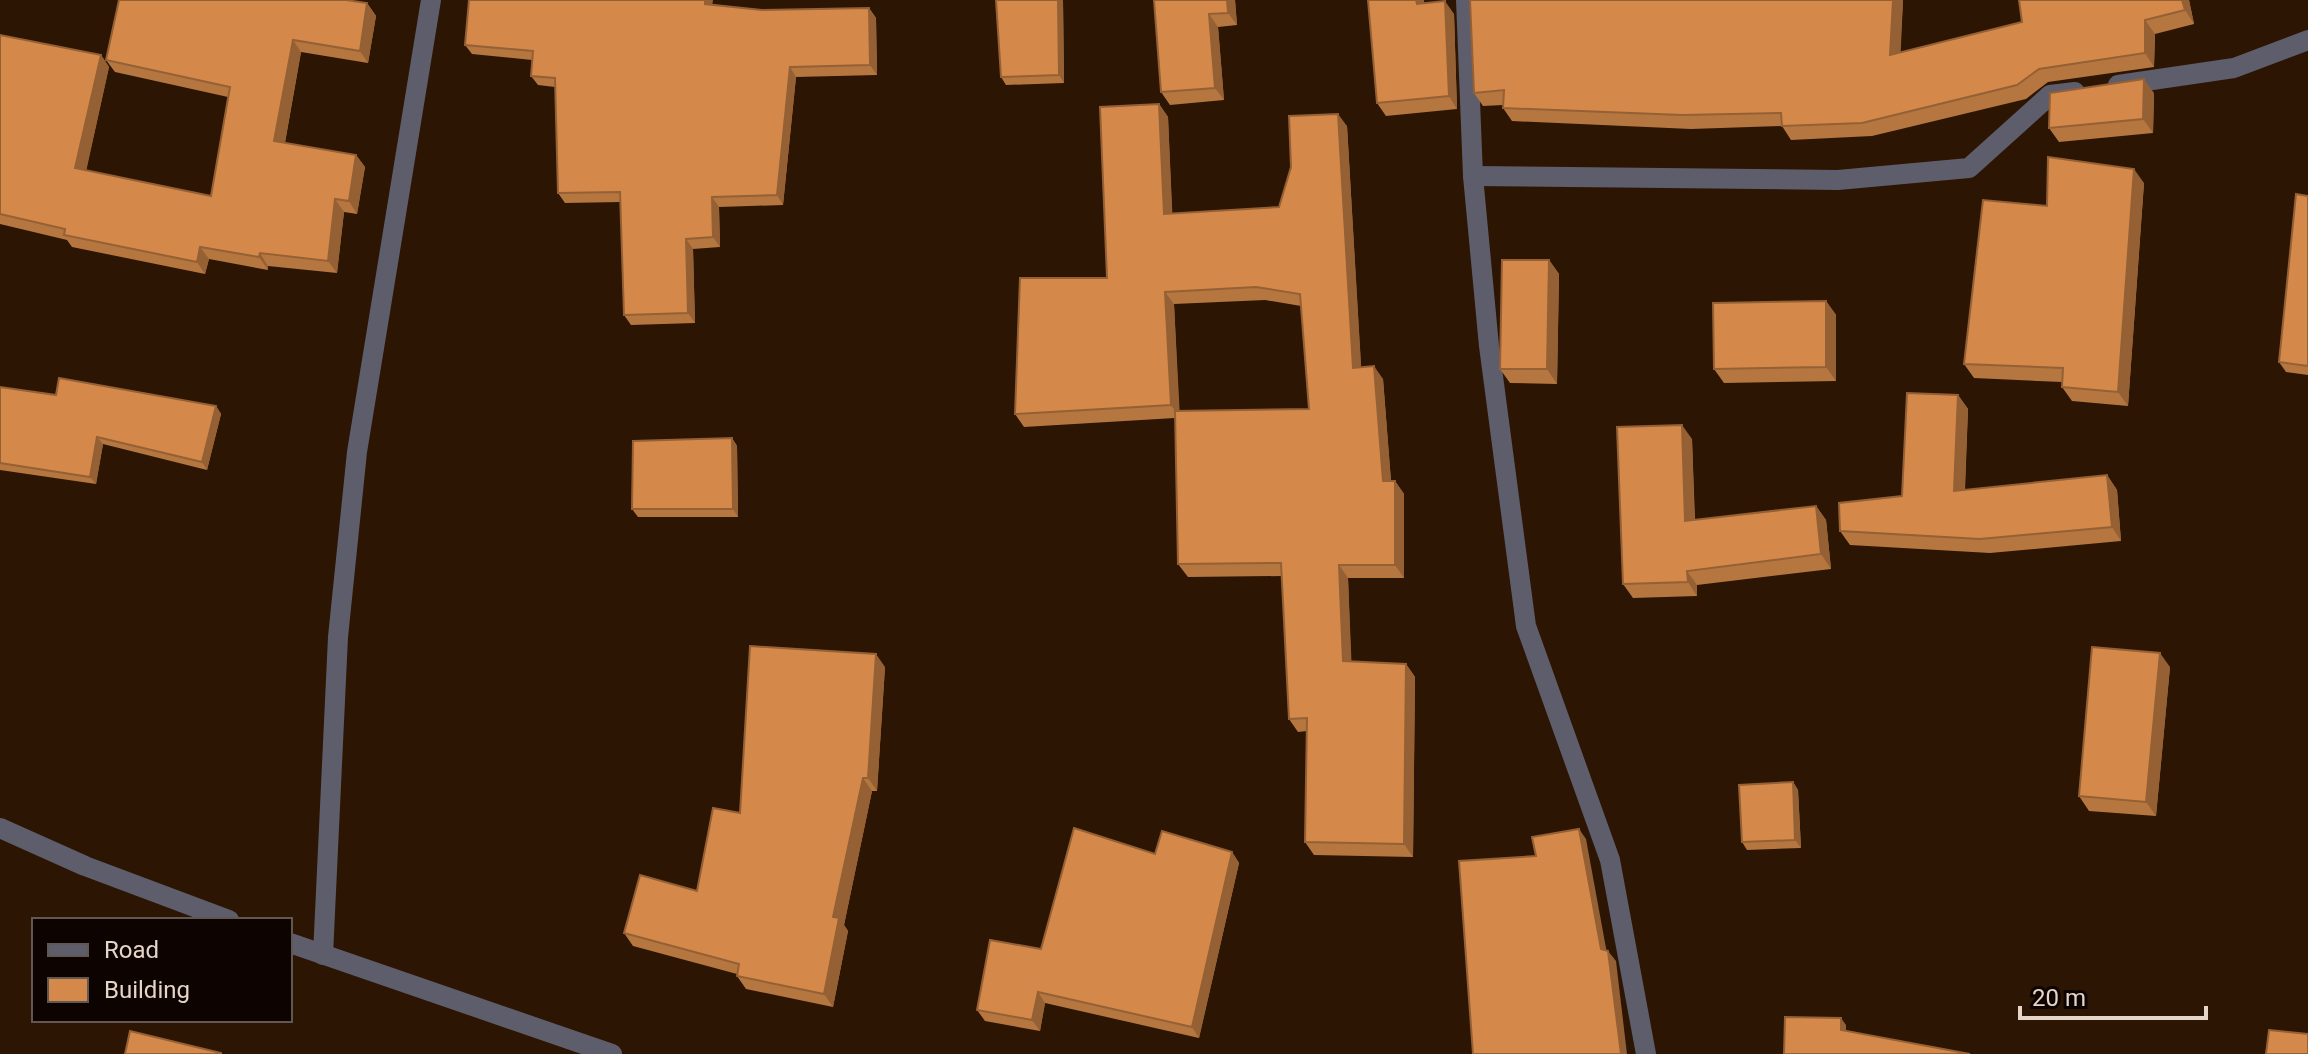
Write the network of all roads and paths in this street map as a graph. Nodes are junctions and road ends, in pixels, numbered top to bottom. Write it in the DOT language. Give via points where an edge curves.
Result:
graph roads {
  1 [pos="431,0"];
  2 [pos="1466,0"];
  3 [pos="2308,40"];
  4 [pos="1473,176"];
  5 [pos="0,828"];
  6 [pos="224,918"];
  7 [pos="292,944"];
  8 [pos="323,955"];
  9 [pos="612,1054"];
  10 [pos="1646,1054"];
  1 -- 8 [label="street" via="357,452 338,637"];
  2 -- 4 [label="street"];
  3 -- 4 [label="street" via="2234,68 2050,95 1969,168 1838,180"];
  4 -- 10 [label="street" via="1526,626 1610,860"];
  5 -- 6 [label="street"];
  7 -- 8 [label="street"];
  8 -- 9 [label="street"];
}
